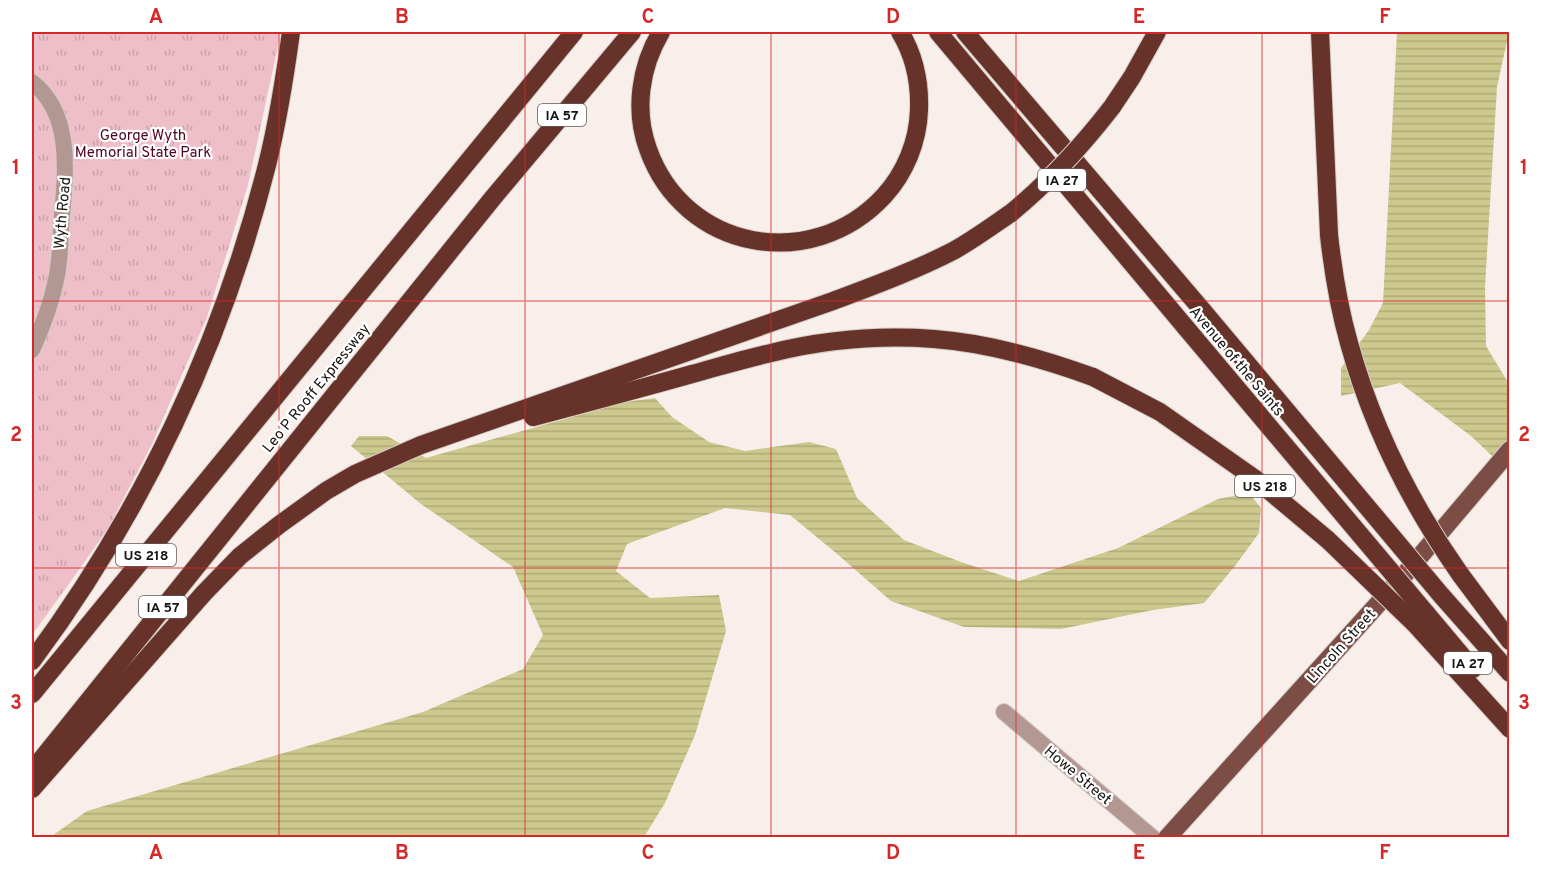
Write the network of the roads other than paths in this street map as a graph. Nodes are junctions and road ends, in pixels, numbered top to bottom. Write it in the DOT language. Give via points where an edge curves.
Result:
graph roads {
  1 [pos="291,32"];
  2 [pos="574,32"];
  3 [pos="632,32"];
  4 [pos="661,32"];
  5 [pos="900,32"];
  6 [pos="938,32"];
  7 [pos="965,32"];
  8 [pos="1157,32"];
  9 [pos="1320,32"];
  10 [pos="32,82"];
  11 [pos="32,350"];
  12 [pos="421,445"];
  13 [pos="1509,450"];
  14 [pos="1421,619"];
  15 [pos="1509,641"];
  16 [pos="32,661"];
  17 [pos="1509,673"];
  18 [pos="32,694"];
  19 [pos="1004,712"];
  20 [pos="1509,712"];
  21 [pos="1509,729"];
  22 [pos="32,771"];
  23 [pos="32,789"];
  24 [pos="1152,837"];
  25 [pos="1167,837"];
  1 -- 16 [label="highway" via="272,143 255,209 202,365 119,532"];
  2 -- 18 [label="highway, Leo P Rooff Expressway / US 218"];
  3 -- 22 [label="highway, Leo P Rooff Expressway / IA 57" via="492,199"];
  4 -- 5 [label="highway" via="646,66 640,110 646,143 659,174 680,202 704,222 735,237 780,243 811,240 841,229 869,211 901,174 914,144 919,96 913,59"];
  6 -- 14 [label="highway, Avenue of the Saints / IA 27, bridge" via="1187,329"];
  7 -- 17 [label="highway, Avenue of the Saints, bridge"];
  8 -- 12 [label="highway, bridge" via="1112,107 1068,160 1011,213 955,250 833,301"];
  9 -- 15 [label="highway, bridge" via="1329,235 1349,344 1380,432 1421,515"];
  10 -- 11 [label="street, Wyth Road" via="54,109 63,137 66,167 57,279"];
  12 -- 14 [label="highway, US 218, bridge" via="813,344 934,339 1004,349 1093,377 1160,412 1254,478"];
  12 -- 23 [label="highway, US 218" via="326,491 233,563"];
  13 -- 25 [label="main road, Lincoln Street" via="1405,574"];
  14 -- 20 [label="highway, Avenue of the Saints / IA 27"];
  14 -- 21 [label="highway, US 218"];
  19 -- 24 [label="street, Howe Street"];
}
